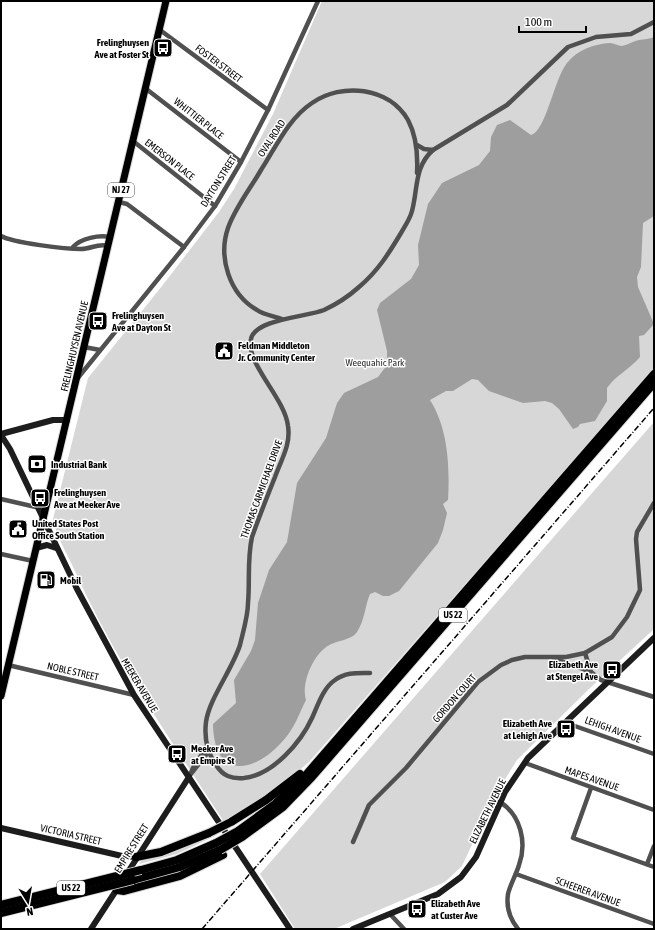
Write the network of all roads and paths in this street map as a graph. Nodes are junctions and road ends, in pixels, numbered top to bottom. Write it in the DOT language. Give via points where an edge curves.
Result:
graph roads {
  1 [pos="166,1"];
  2 [pos="318,1"];
  3 [pos="654,22"];
  4 [pos="160,30"];
  5 [pos="145,88"];
  6 [pos="268,110"];
  7 [pos="133,141"];
  8 [pos="417,145"];
  9 [pos="433,150"];
  10 [pos="241,162"];
  11 [pos="416,179"];
  12 [pos="119,202"];
  13 [pos="215,206"];
  14 [pos="1,236"];
  15 [pos="110,237"];
  16 [pos="108,246"];
  17 [pos="73,247"];
  18 [pos="184,247"];
  19 [pos="284,319"];
  20 [pos="84,347"];
  21 [pos="100,350"];
  22 [pos="654,374"];
  23 [pos="76,380"];
  24 [pos="654,383"];
  25 [pos="67,420"];
  26 [pos="1,434"];
  27 [pos="1,499"];
  28 [pos="654,502"];
  29 [pos="37,508"];
  30 [pos="46,510"];
  31 [pos="43,520"];
  32 [pos="36,548"];
  33 [pos="56,548"];
  34 [pos="1,554"];
  35 [pos="33,561"];
  36 [pos="654,639"];
  37 [pos="585,652"];
  38 [pos="550,657"];
  39 [pos="8,666"];
  40 [pos="591,672"];
  41 [pos="370,673"];
  42 [pos="607,682"];
  43 [pos="134,695"];
  44 [pos="1,696"];
  45 [pos="654,697"];
  46 [pos="567,720"];
  47 [pos="336,741"];
  48 [pos="208,749"];
  49 [pos="654,754"];
  50 [pos="525,763"];
  51 [pos="189,777"];
  52 [pos="591,788"];
  53 [pos="500,802"];
  54 [pos="654,810"];
  55 [pos="1,828"];
  56 [pos="241,837"];
  57 [pos="353,842"];
  58 [pos="654,846"];
  59 [pos="220,849"];
  60 [pos="136,857"];
  61 [pos="647,864"];
  62 [pos="654,867"];
  63 [pos="516,874"];
  64 [pos="117,890"];
  65 [pos="1,905"];
  66 [pos="1,913"];
  67 [pos="390,914"];
  68 [pos="654,924"];
  69 [pos="91,929"];
  70 [pos="290,929"];
  71 [pos="353,929"];
  72 [pos="404,929"];
  73 [pos="518,929"];
  1 -- 4 [label="main road, FRELINGHUYSEN AVENUE / NJ 27"];
  2 -- 6 [label="street, DAYTON STREET"];
  3 -- 9 [label="street, THOMAS CARMICHAEL DRIVE" via="631,34 596,37 568,46 507,105"];
  4 -- 5 [label="main road, FRELINGHUYSEN AVENUE / NJ 27"];
  4 -- 6 [label="street, FOSTER STREET"];
  5 -- 7 [label="main road, FRELINGHUYSEN AVENUE / NJ 27"];
  5 -- 10 [label="street, WHITTIER PLACE"];
  6 -- 10 [label="street, DAYTON STREET"];
  7 -- 12 [label="main road, FRELINGHUYSEN AVENUE / NJ 27"];
  7 -- 13 [label="street, EMERSON PLACE"];
  8 -- 9 [label="street"];
  8 -- 11 [label="street, OVAL ROAD"];
  8 -- 19 [label="street, OVAL ROAD" via="408,121 399,108 378,95 358,90 340,91 320,98 306,107 289,125 233,218 226,233 224,247 228,275 239,294 258,311"];
  9 -- 11 [label="street, THOMAS CARMICHAEL DRIVE" via="425,158"];
  10 -- 13 [label="street, DAYTON STREET"];
  11 -- 19 [label="street, THOMAS CARMICHAEL DRIVE" via="412,212 378,270 337,303 314,313"];
  12 -- 15 [label="main road, FRELINGHUYSEN AVENUE / NJ 27"];
  12 -- 18 [label="street" via="127,204"];
  13 -- 18 [label="street, DAYTON STREET"];
  14 -- 17 [label="street" via="59,248"];
  15 -- 16 [label="main road, FRELINGHUYSEN AVENUE / NJ 27"];
  15 -- 17 [label="street" via="82,241"];
  16 -- 17 [label="street" via="101,244 80,249"];
  16 -- 20 [label="main road, FRELINGHUYSEN AVENUE / NJ 27"];
  18 -- 21 [label="street, DAYTON STREET"];
  19 -- 48 [label="street, THOMAS CARMICHAEL DRIVE" via="260,328 251,337 251,353 286,414 288,444 252,537 245,623 234,662 208,712 205,735"];
  20 -- 21 [label="street"];
  20 -- 23 [label="main road, FRELINGHUYSEN AVENUE / NJ 27"];
  21 -- 23 [label="street, DAYTON STREET"];
  22 -- 47 [label="highway, US 22"];
  23 -- 25 [label="main road, FRELINGHUYSEN AVENUE / NJ 27"];
  24 -- 56 [label="highway, US 22" via="312,777 283,807"];
  25 -- 26 [label="main road" via="53,420"];
  25 -- 30 [label="main road, FRELINGHUYSEN AVENUE / NJ 27"];
  26 -- 29 [label="main road, MEEKER AVENUE"];
  27 -- 29 [label="street"];
  28 -- 37 [label="street, GORDON COURT" via="637,532 640,590 627,617 612,637"];
  29 -- 30 [label="street"];
  29 -- 31 [label="main road, MEEKER AVENUE"];
  30 -- 31 [label="main road, FRELINGHUYSEN AVENUE / NJ 27"];
  31 -- 32 [label="main road, FRELINGHUYSEN AVENUE / NJ 27"];
  31 -- 33 [label="main road, MEEKER AVENUE"];
  32 -- 33 [label="main road" via="47,545"];
  32 -- 35 [label="main road, FRELINGHUYSEN AVENUE / NJ 27"];
  33 -- 43 [label="main road, MEEKER AVENUE"];
  34 -- 35 [label="street"];
  35 -- 39 [label="main road, FRELINGHUYSEN AVENUE / NJ 27"];
  36 -- 42 [label="main road, ELIZABETH AVENUE"];
  37 -- 38 [label="street, GORDON COURT" via="566,657"];
  37 -- 40 [label="street"];
  38 -- 40 [label="street"];
  38 -- 57 [label="street, GORDON COURT" via="512,660 478,682 406,768 369,805"];
  39 -- 43 [label="street, NOBLE STREET"];
  39 -- 44 [label="main road, FRELINGHUYSEN AVENUE / NJ 27"];
  40 -- 42 [label="street"];
  41 -- 48 [label="street, THOMAS CARMICHAEL DRIVE" via="347,673 334,680 325,690 305,732 297,742 276,762 255,775 229,777 221,772"];
  42 -- 45 [label="street"];
  42 -- 46 [label="main road, ELIZABETH AVENUE"];
  43 -- 51 [label="main road, MEEKER AVENUE"];
  46 -- 49 [label="street, LEHIGH AVENUE" via="572,725"];
  46 -- 50 [label="main road, ELIZABETH AVENUE"];
  47 -- 56 [label="highway, US 22"];
  47 -- 60 [label="highway, bridge" via="286,786 231,822 161,852"];
  48 -- 51 [label="street"];
  50 -- 52 [label="street, MAPES AVENUE"];
  50 -- 53 [label="main road, ELIZABETH AVENUE"];
  51 -- 60 [label="main road, EMPIRE STREET"];
  51 -- 70 [label="main road, MEEKER AVENUE"];
  52 -- 54 [label="street, MAPES AVENUE"];
  52 -- 61 [label="street" via="573,838"];
  53 -- 63 [label="street" via="514,813 521,834 521,858"];
  53 -- 67 [label="main road, ELIZABETH AVENUE" via="476,857 461,877 438,894"];
  55 -- 60 [label="main road, VICTORIA STREET" via="126,857"];
  56 -- 59 [label="highway"];
  56 -- 59 [label="highway, US 22, bridge"];
  58 -- 61 [label="street"];
  59 -- 64 [label="highway" via="180,876 124,891"];
  59 -- 65 [label="highway, US 22, bridge"];
  59 -- 66 [label="highway, US 22, bridge" via="176,868"];
  60 -- 64 [label="main road, EMPIRE STREET"];
  61 -- 62 [label="street"];
  63 -- 68 [label="street, SCHEERER AVENUE"];
  63 -- 73 [label="street" via="508,893 507,903 512,921"];
  64 -- 69 [label="main road, EMPIRE STREET"];
  67 -- 71 [label="main road, ELIZABETH AVENUE"];
  67 -- 72 [label="street"];
}
